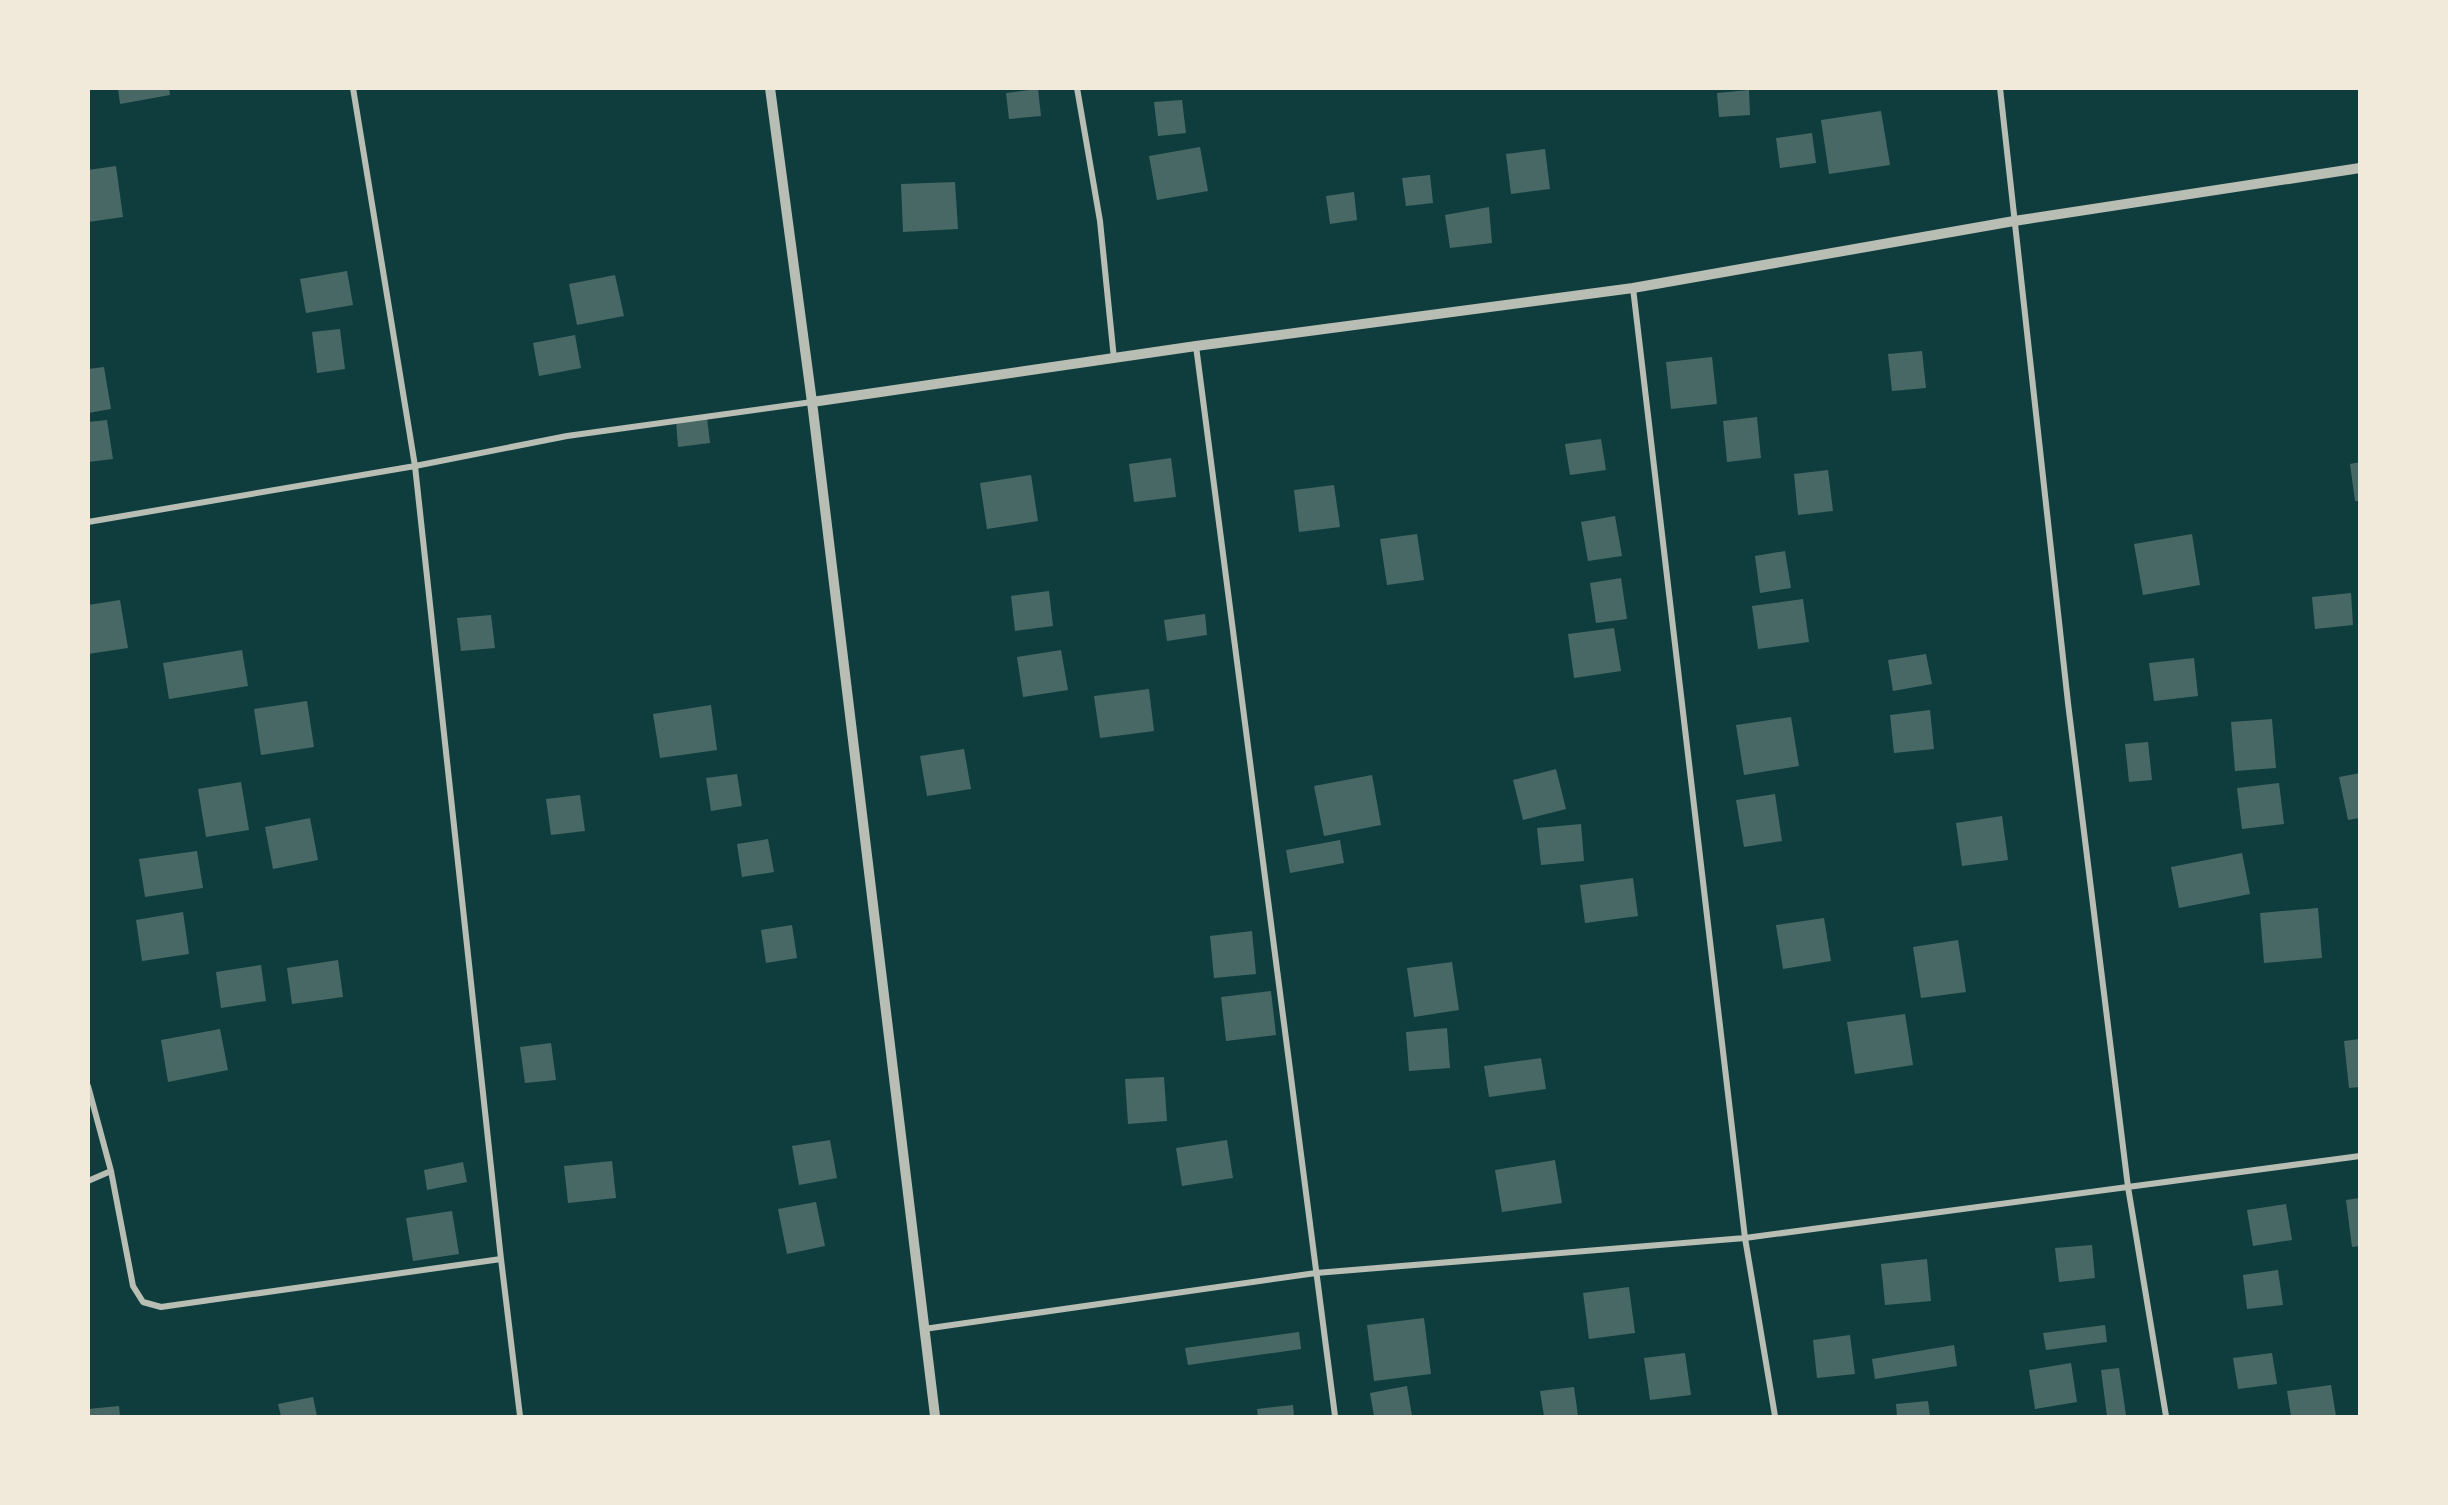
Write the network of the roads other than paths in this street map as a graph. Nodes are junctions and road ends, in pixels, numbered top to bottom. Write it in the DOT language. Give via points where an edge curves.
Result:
graph roads {
  1 [pos="353,88"];
  2 [pos="770,88"];
  3 [pos="1077,88"];
  4 [pos="2000,88"];
  5 [pos="2360,168"];
  6 [pos="2014,221"];
  7 [pos="1633,288"];
  8 [pos="1196,346"];
  9 [pos="1114,359"];
  10 [pos="812,402"];
  11 [pos="415,466"];
  12 [pos="88,522"];
  13 [pos="88,1086"];
  14 [pos="2360,1156"];
  15 [pos="111,1171"];
  16 [pos="88,1181"];
  17 [pos="2128,1186"];
  18 [pos="1745,1238"];
  19 [pos="501,1259"];
  20 [pos="1316,1273"];
  21 [pos="923,1329"];
  22 [pos="520,1416"];
  23 [pos="935,1416"];
  24 [pos="1335,1416"];
  25 [pos="1775,1416"];
  26 [pos="2166,1416"];
  1 -- 11 [label="street"];
  2 -- 10 [label="street"];
  3 -- 9 [label="street" via="1100,221"];
  4 -- 6 [label="street"];
  5 -- 6 [label="street"];
  6 -- 7 [label="street"];
  6 -- 17 [label="street"];
  7 -- 8 [label="street"];
  7 -- 18 [label="street"];
  8 -- 9 [label="street"];
  8 -- 20 [label="street"];
  9 -- 10 [label="street"];
  10 -- 11 [label="street" via="567,436"];
  10 -- 21 [label="street"];
  11 -- 12 [label="street"];
  11 -- 19 [label="street"];
  13 -- 15 [label="street"];
  14 -- 17 [label="street"];
  15 -- 16 [label="street"];
  15 -- 19 [label="street" via="133,1286 143,1302 161,1307"];
  17 -- 18 [label="street"];
  17 -- 26 [label="street"];
  18 -- 20 [label="street"];
  18 -- 25 [label="street"];
  19 -- 22 [label="street"];
  20 -- 21 [label="street"];
  20 -- 24 [label="street"];
  21 -- 23 [label="street"];
}
